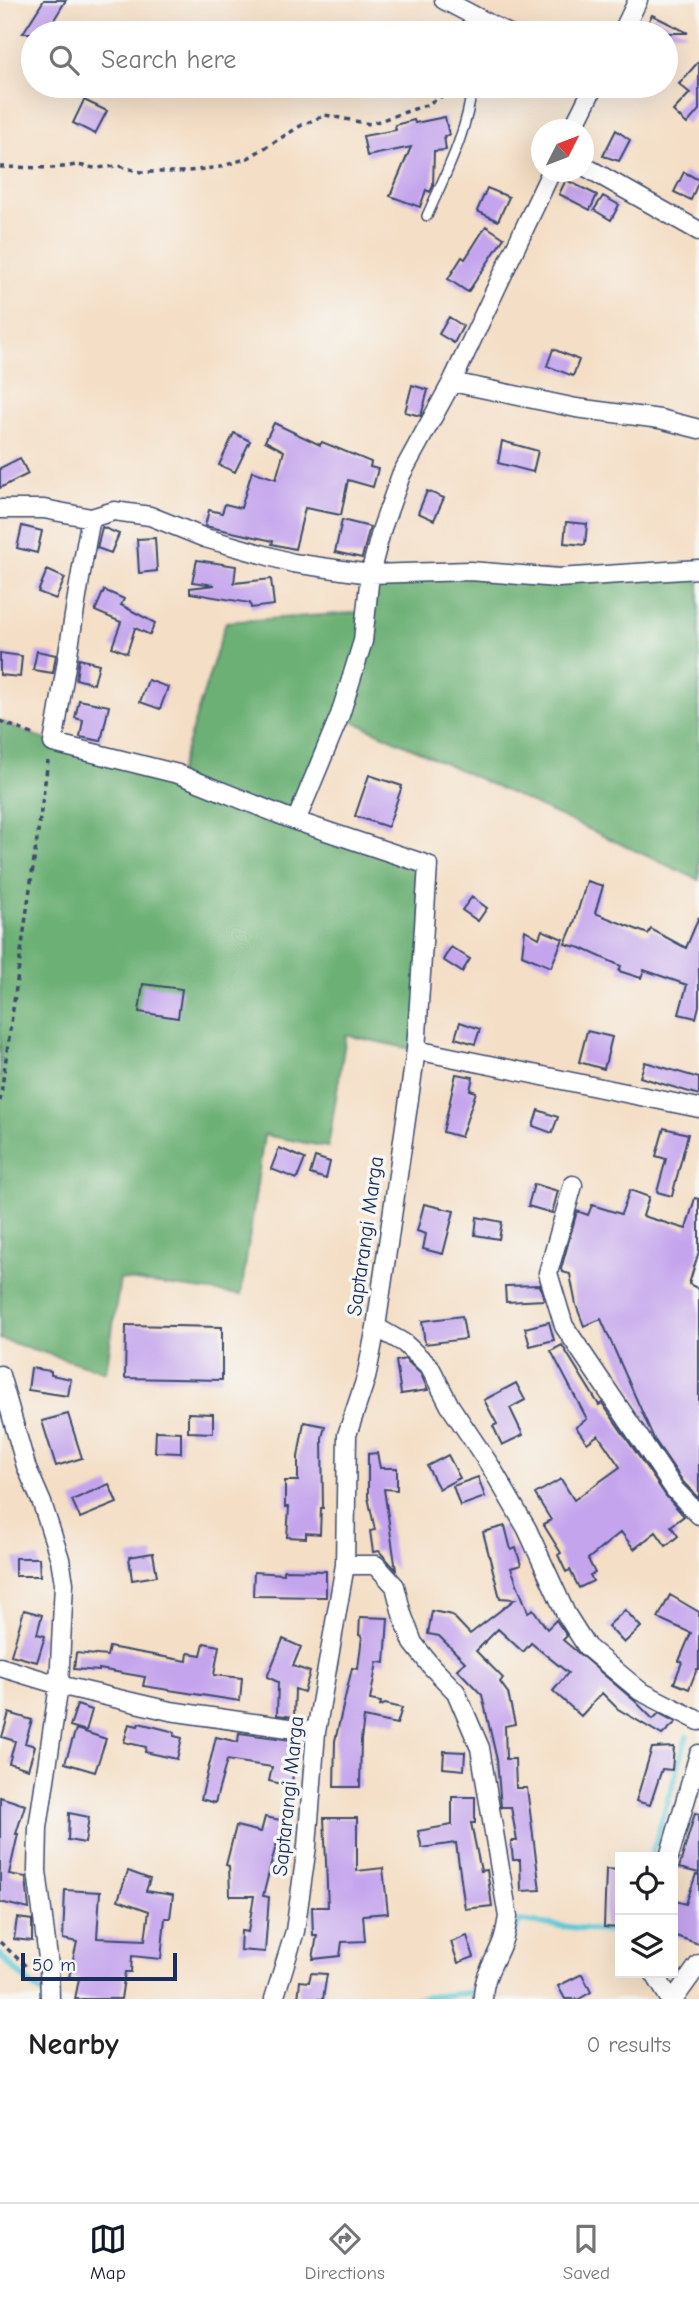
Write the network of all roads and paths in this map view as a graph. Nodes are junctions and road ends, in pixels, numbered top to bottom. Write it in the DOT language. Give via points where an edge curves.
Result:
graph roads {
  1 [pos="444,0"];
  2 [pos="638,0"];
  3 [pos="484,21"];
  4 [pos="628,21"];
  5 [pos="437,98"];
  6 [pos="471,98"];
  7 [pos="588,98"];
  8 [pos="578,119"];
  9 [pos="0,167"];
  10 [pos="594,172"];
  11 [pos="546,182"];
  12 [pos="427,216"];
  13 [pos="699,231"];
  14 [pos="452,382"];
  15 [pos="699,429"];
  16 [pos="0,509"];
  17 [pos="92,517"];
  18 [pos="699,569"];
  19 [pos="370,574"];
  20 [pos="0,721"];
  21 [pos="53,743"];
  22 [pos="296,821"];
  23 [pos="416,1050"];
  24 [pos="0,1101"];
  25 [pos="699,1108"];
  26 [pos="573,1185"];
  27 [pos="376,1327"];
  28 [pos="0,1375"];
  29 [pos="699,1515"];
  30 [pos="345,1565"];
  31 [pos="0,1667"];
  32 [pos="59,1685"];
  33 [pos="699,1721"];
  34 [pos="316,1732"];
  35 [pos="699,1754"];
  36 [pos="670,1852"];
  37 [pos="0,1942"];
  38 [pos="699,1964"];
  39 [pos="657,1978"];
  40 [pos="49,1990"];
  41 [pos="274,1999"];
  42 [pos="483,1999"];
  43 [pos="672,1999"];
  1 -- 3 [label="street"];
  2 -- 4 [label="street"];
  5 -- 9 [label="path" via="370,124 325,115 248,158 220,167 181,172 141,172 119,166"];
  6 -- 12 [label="lane" via="452,161"];
  7 -- 8 [label="street"];
  10 -- 13 [label="street"];
  11 -- 14 [label="street"];
  14 -- 15 [label="street"];
  14 -- 19 [label="street" via="401,475"];
  16 -- 17 [label="street" via="44,509"];
  17 -- 19 [label="street" via="114,511 150,516 205,538 293,563"];
  17 -- 21 [label="street"];
  18 -- 19 [label="street" via="558,578 470,571"];
  19 -- 22 [label="street" via="363,641 340,715"];
  20 -- 21 [label="path"];
  21 -- 22 [label="street, Saptarangi Marga" via="178,774"];
  21 -- 24 [label="path"];
  22 -- 23 [label="street, Saptarangi Marga" via="428,865"];
  23 -- 25 [label="street"];
  23 -- 27 [label="street, Saptarangi Marga"];
  26 -- 29 [label="street" via="548,1273 564,1326 675,1490"];
  27 -- 30 [label="street, Saptarangi Marga" via="366,1378 347,1435"];
  27 -- 33 [label="street" via="404,1343 430,1367 527,1529 566,1614 587,1647 640,1691"];
  28 -- 32 [label="street" via="60,1559 64,1583"];
  30 -- 34 [label="street, Saptarangi Marga"];
  30 -- 42 [label="street" via="376,1565 395,1586 413,1643 456,1692 480,1748 508,1917 502,1944 488,1970"];
  31 -- 32 [label="street"];
  32 -- 34 [label="street" via="170,1712"];
  32 -- 40 [label="street" via="38,1828 37,1871"];
  34 -- 41 [label="street, Saptarangi Marga" via="295,1931"];
  35 -- 36 [label="street"];
  37 -- 40 [label="path"];
  38 -- 43 [label="street"];
  39 -- 43 [label="street"];
}
